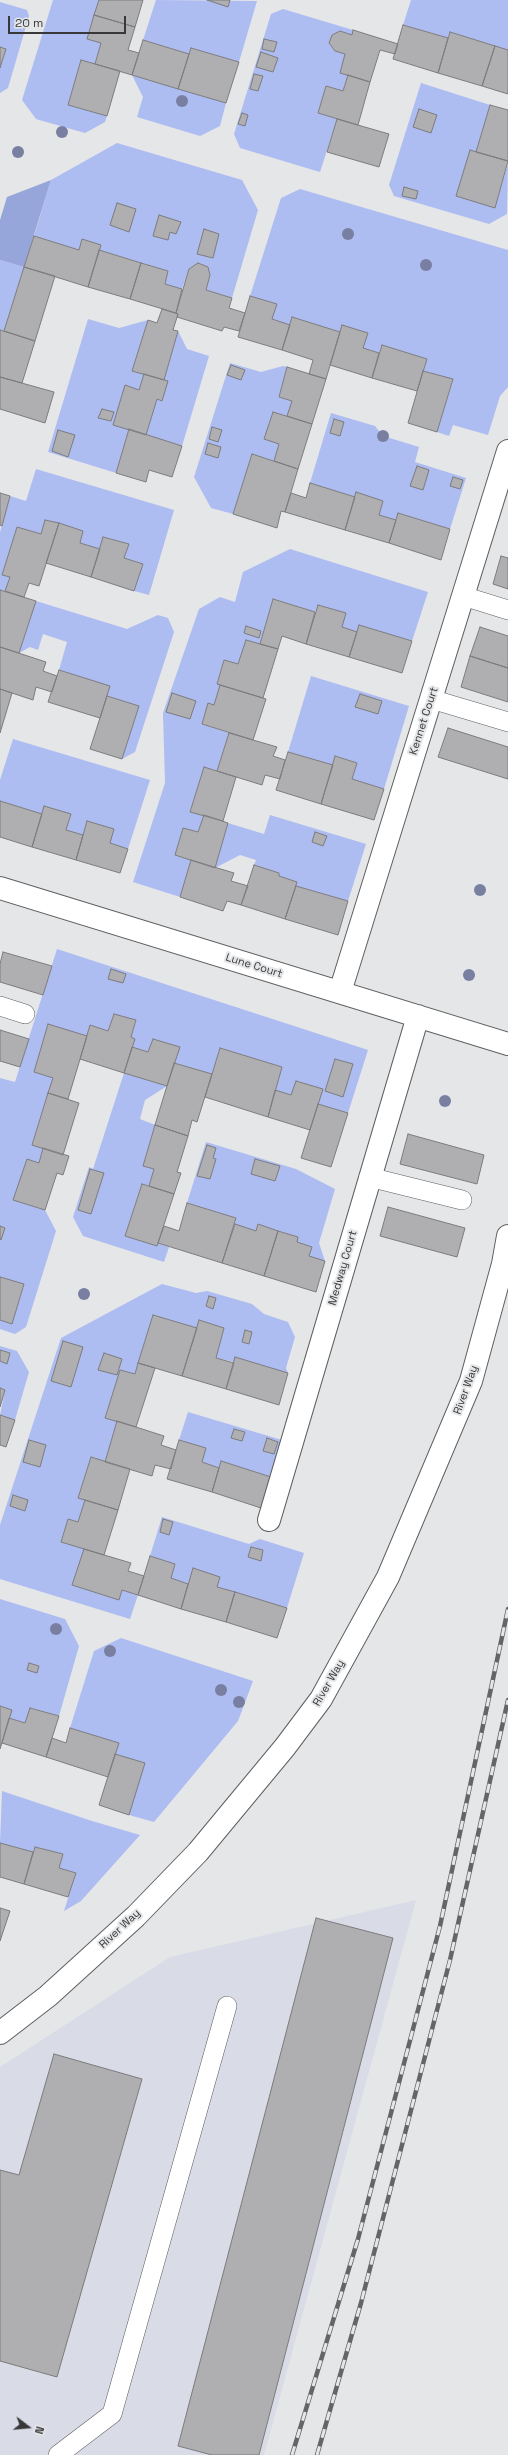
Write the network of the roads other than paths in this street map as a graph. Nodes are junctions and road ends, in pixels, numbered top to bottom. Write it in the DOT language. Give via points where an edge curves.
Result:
graph roads {
  1 [pos="508,451"];
  2 [pos="463,596"];
  3 [pos="508,610"];
  4 [pos="431,699"];
  5 [pos="508,722"];
  6 [pos="0,888"];
  7 [pos="340,992"];
  8 [pos="0,1006"];
  9 [pos="25,1014"];
  10 [pos="418,1016"];
  11 [pos="508,1044"];
  12 [pos="369,1177"];
  13 [pos="462,1200"];
  14 [pos="508,1236"];
  15 [pos="269,1520"];
  16 [pos="227,2006"];
  17 [pos="0,2033"];
  18 [pos="58,2455"];
  1 -- 2 [label="street, Kennet Court"];
  2 -- 3 [label="lane"];
  2 -- 4 [label="street, Kennet Court"];
  4 -- 5 [label="lane"];
  4 -- 7 [label="street, Kennet Court"];
  6 -- 7 [label="street, Lune Court"];
  7 -- 10 [label="street, Lune Court"];
  8 -- 9 [label="lane"];
  10 -- 11 [label="street, Lune Court"];
  10 -- 12 [label="street, Medway Court"];
  12 -- 13 [label="lane"];
  12 -- 15 [label="street, Medway Court"];
  14 -- 17 [label="street, River Way" via="503,1264 468,1388 388,1577 321,1700 198,1852 136,1916 54,1991"];
  16 -- 18 [label="lane" via="112,2414"];
}
